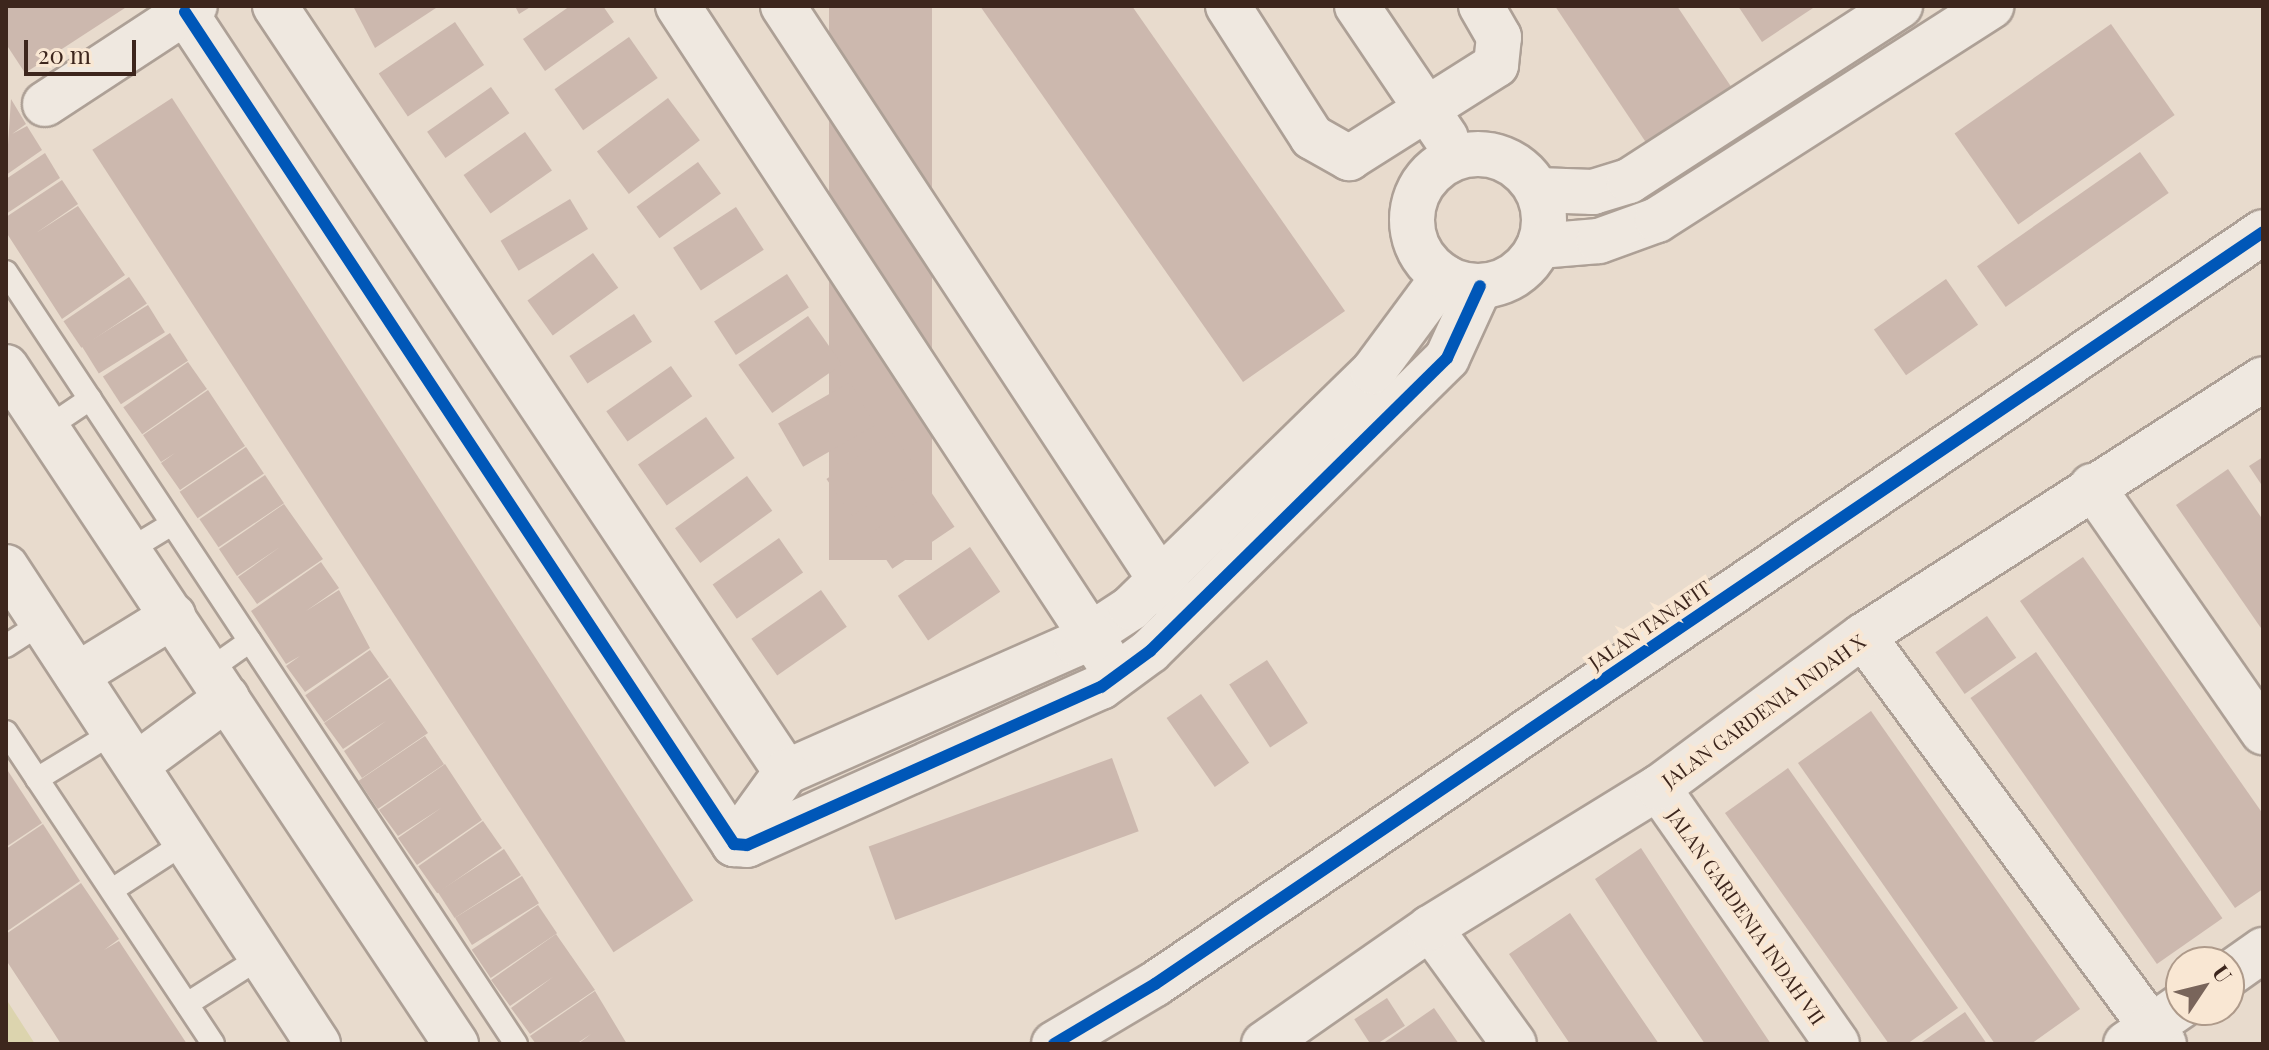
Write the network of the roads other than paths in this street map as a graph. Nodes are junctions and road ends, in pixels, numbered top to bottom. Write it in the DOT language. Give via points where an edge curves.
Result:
graph roads {
  1 [pos="275,6"];
  2 [pos="678,6"];
  3 [pos="783,6"];
  4 [pos="1228,6"];
  5 [pos="1357,6"];
  6 [pos="1481,6"];
  7 [pos="1900,6"];
  8 [pos="1991,6"];
  9 [pos="190,9"];
  10 [pos="1939,20"];
  11 [pos="45,104"];
  12 [pos="1429,112"];
  13 [pos="1458,156"];
  14 [pos="1538,190"];
  15 [pos="2263,232"];
  16 [pos="1539,246"];
  17 [pos="6,272"];
  18 [pos="1462,281"];
  19 [pos="6,367"];
  20 [pos="2263,379"];
  21 [pos="90,399"];
  22 [pos="47,428"];
  23 [pos="2092,486"];
  24 [pos="172,524"];
  25 [pos="129,550"];
  26 [pos="6,567"];
  27 [pos="1160,576"];
  28 [pos="173,616"];
  29 [pos="1183,616"];
  30 [pos="43,622"];
  31 [pos="1091,635"];
  32 [pos="1863,636"];
  33 [pos="250,641"];
  34 [pos="6,646"];
  35 [pos="77,675"];
  36 [pos="1116,676"];
  37 [pos="218,684"];
  38 [pos="6,732"];
  39 [pos="2263,732"];
  40 [pos="125,748"];
  41 [pos="786,772"];
  42 [pos="37,779"];
  43 [pos="1658,788"];
  44 [pos="186,842"];
  45 [pos="734,844"];
  46 [pos="112,890"];
  47 [pos="1430,928"];
  48 [pos="2263,950"];
  49 [pos="261,957"];
  50 [pos="2245,963"];
  51 [pos="187,1004"];
  52 [pos="2155,1030"];
  53 [pos="213,1044"];
  54 [pos="318,1044"];
  55 [pos="456,1044"];
  56 [pos="516,1044"];
  57 [pos="1054,1044"];
  58 [pos="1264,1044"];
  59 [pos="1514,1044"];
  60 [pos="1837,1044"];
  1 -- 41 [label="street"];
  2 -- 31 [label="street"];
  3 -- 27 [label="street"];
  4 -- 12 [label="street" via="1312,137 1335,155 1362,155"];
  5 -- 12 [label="street"];
  6 -- 12 [label="street" via="1499,37 1500,59"];
  7 -- 14 [label="street" via="1629,181 1593,192"];
  8 -- 10 [label="street"];
  9 -- 11 [label="street"];
  9 -- 45 [label="street"];
  10 -- 16 [label="street" via="1657,220 1599,241"];
  12 -- 13 [label="street"];
  13 -- 14 [label="street" via="1495,156"];
  13 -- 18 [label="street" via="1427,177 1413,211 1419,248"];
  14 -- 16 [label="street"];
  15 -- 57 [label="street, JALAN TANAFIT" via="1155,984"];
  16 -- 18 [label="street" via="1516,274"];
  17 -- 21 [label="lane"];
  18 -- 27 [label="street"];
  18 -- 29 [label="street" via="1447,358"];
  19 -- 22 [label="street"];
  20 -- 23 [label="street, JALAN GARDENIA INDAH X"];
  21 -- 22 [label="lane"];
  21 -- 24 [label="lane"];
  22 -- 25 [label="street"];
  23 -- 32 [label="street, JALAN GARDENIA INDAH X"];
  23 -- 39 [label="street"];
  24 -- 25 [label="lane"];
  24 -- 33 [label="lane"];
  25 -- 28 [label="street"];
  26 -- 30 [label="street"];
  27 -- 29 [label="street"];
  27 -- 31 [label="street"];
  28 -- 35 [label="street"];
  28 -- 37 [label="street"];
  29 -- 36 [label="street"];
  30 -- 34 [label="lane"];
  30 -- 35 [label="street"];
  31 -- 36 [label="street"];
  31 -- 41 [label="street"];
  32 -- 43 [label="street, JALAN GARDENIA INDAH X"];
  32 -- 52 [label="street"];
  33 -- 37 [label="lane"];
  33 -- 56 [label="lane"];
  35 -- 40 [label="street"];
  36 -- 45 [label="street" via="747,845"];
  37 -- 40 [label="street"];
  37 -- 55 [label="street"];
  38 -- 42 [label="lane"];
  40 -- 42 [label="lane"];
  40 -- 44 [label="street"];
  41 -- 45 [label="street"];
  42 -- 46 [label="lane"];
  43 -- 47 [label="street, JALAN GARDENIA INDAH X"];
  43 -- 60 [label="street, JALAN GARDENIA INDAH VII"];
  44 -- 46 [label="lane"];
  44 -- 49 [label="street"];
  46 -- 51 [label="lane"];
  47 -- 58 [label="street, JALAN GARDENIA INDAH X"];
  47 -- 59 [label="street"];
  48 -- 50 [label="street"];
  49 -- 51 [label="lane"];
  49 -- 54 [label="street"];
  51 -- 53 [label="lane"];
}
